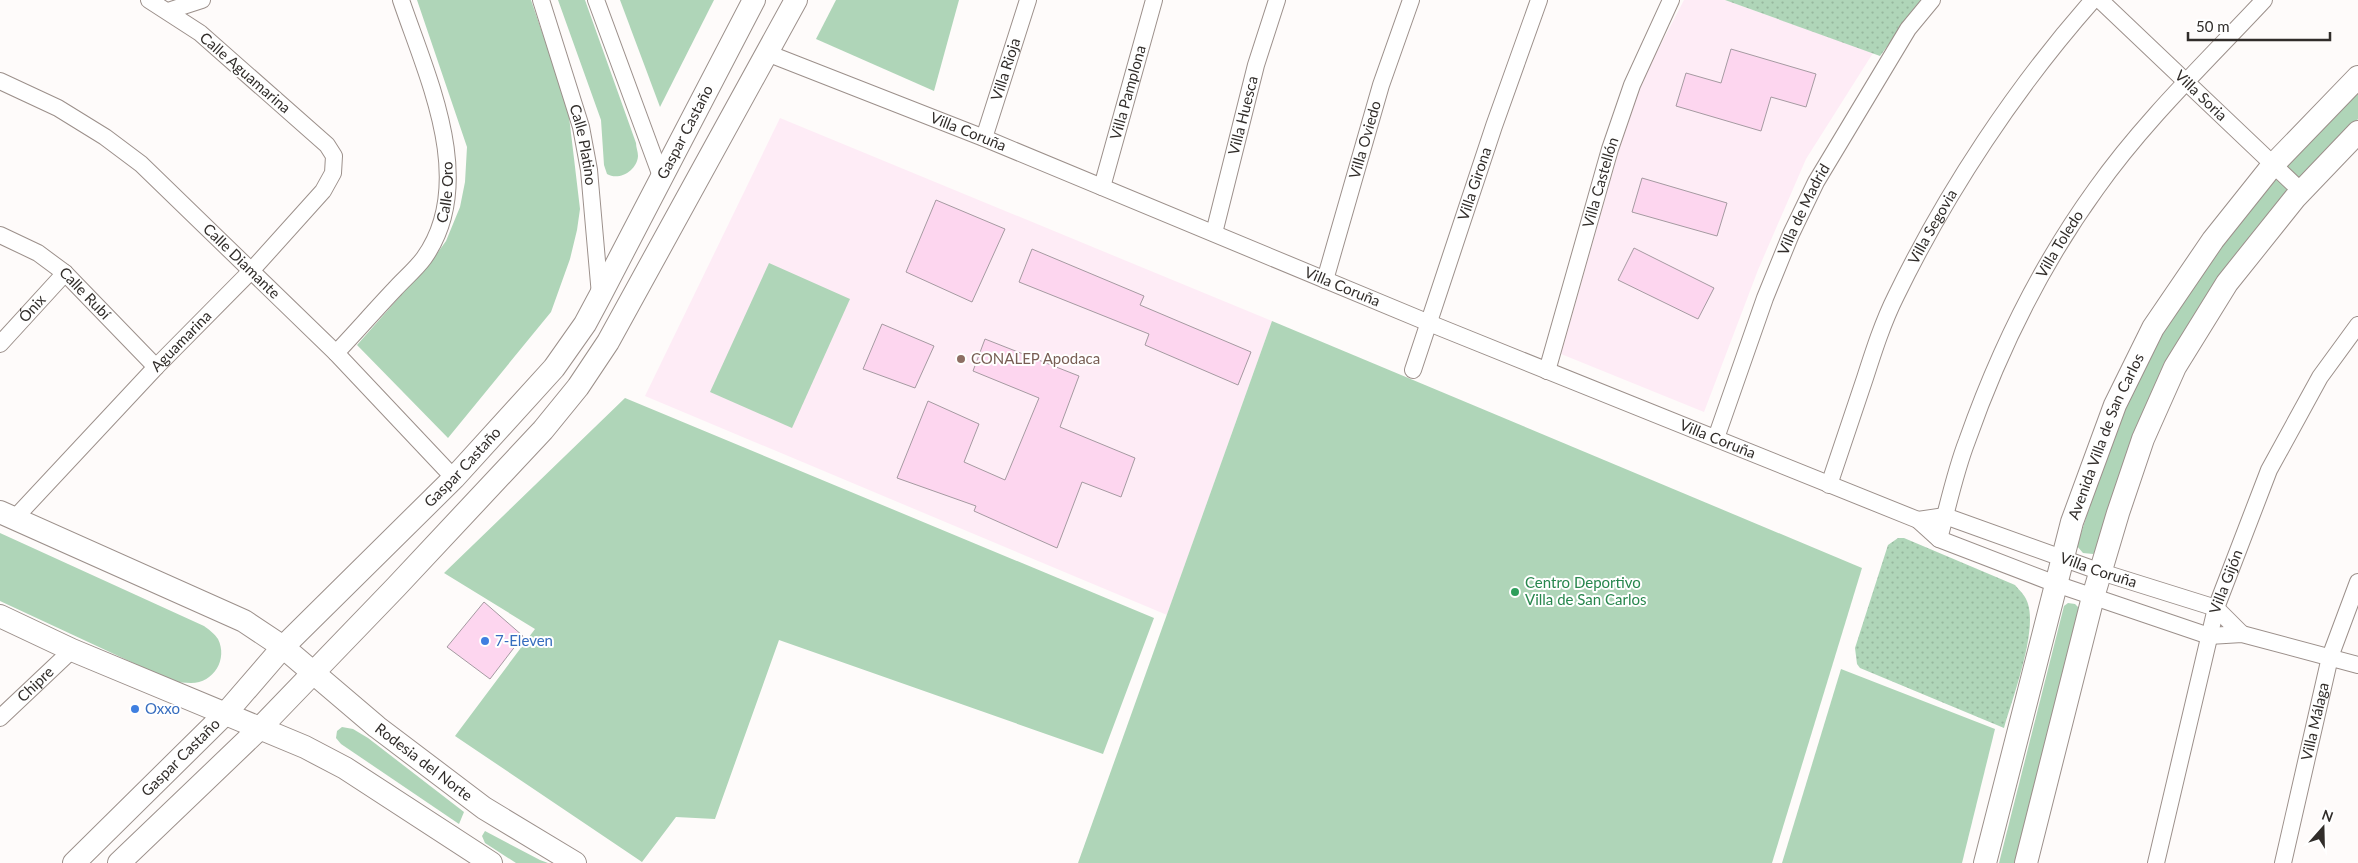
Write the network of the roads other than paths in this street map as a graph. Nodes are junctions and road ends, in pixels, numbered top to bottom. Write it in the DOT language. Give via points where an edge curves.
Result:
graph roads {
  1 [pos="148,0"];
  2 [pos="202,0"];
  3 [pos="401,0"];
  4 [pos="541,0"];
  5 [pos="596,0"];
  6 [pos="754,0"];
  7 [pos="796,0"];
  8 [pos="1028,0"];
  9 [pos="1154,0"];
  10 [pos="1277,0"];
  11 [pos="1411,0"];
  12 [pos="1539,0"];
  13 [pos="1672,0"];
  14 [pos="1932,0"];
  15 [pos="2093,0"];
  16 [pos="2100,0"];
  17 [pos="2264,0"];
  18 [pos="168,11"];
  19 [pos="767,53"];
  20 [pos="2358,78"];
  21 [pos="0,81"];
  22 [pos="2186,83"];
  23 [pos="2358,132"];
  24 [pos="984,138"];
  25 [pos="334,156"];
  26 [pos="2272,166"];
  27 [pos="662,179"];
  28 [pos="1102,187"];
  29 [pos="2301,191"];
  30 [pos="1214,233"];
  31 [pos="0,235"];
  32 [pos="252,271"];
  33 [pos="66,273"];
  34 [pos="1325,280"];
  35 [pos="600,296"];
  36 [pos="1429,323"];
  37 [pos="2358,324"];
  38 [pos="0,344"];
  39 [pos="336,353"];
  40 [pos="156,367"];
  41 [pos="1413,370"];
  42 [pos="1547,370"];
  43 [pos="1716,438"];
  44 [pos="454,478"];
  45 [pos="1829,485"];
  46 [pos="7,515"];
  47 [pos="1946,516"];
  48 [pos="1918,520"];
  49 [pos="1939,539"];
  50 [pos="2063,558"];
  51 [pos="2101,572"];
  52 [pos="2358,582"];
  53 [pos="2056,584"];
  54 [pos="2093,597"];
  55 [pos="2216,608"];
  56 [pos="0,616"];
  57 [pos="2242,634"];
  58 [pos="2209,636"];
  59 [pos="284,647"];
  60 [pos="72,650"];
  61 [pos="2330,657"];
  62 [pos="2358,665"];
  63 [pos="313,673"];
  64 [pos="226,713"];
  65 [pos="0,718"];
  66 [pos="260,728"];
  67 [pos="74,863"];
  68 [pos="119,863"];
  69 [pos="490,863"];
  70 [pos="575,863"];
  71 [pos="1984,863"];
  72 [pos="2026,863"];
  73 [pos="2156,863"];
  74 [pos="2283,863"];
  1 -- 18 [label="street, Calle Aguamarina"];
  2 -- 18 [label="street"];
  3 -- 39 [label="street, Calle Oro" via="439,112 446,149 447,195 438,229 424,258"];
  4 -- 35 [label="street, Calle Platino" via="582,127"];
  5 -- 27 [label="street"];
  6 -- 27 [label="main road, Gaspar Castaño"];
  7 -- 19 [label="main road, Gaspar Castaño"];
  8 -- 24 [label="street, Villa Rioja"];
  9 -- 28 [label="street, Villa Pamplona"];
  10 -- 30 [label="street, Villa Huesca" via="1256,65"];
  11 -- 34 [label="street, Villa Oviedo" via="1381,85"];
  12 -- 36 [label="street, Villa Girona"];
  13 -- 42 [label="street, Villa Castellón" via="1632,85 1610,149"];
  14 -- 43 [label="street, Villa de Madrid" via="1908,29 1816,182 1765,298"];
  15 -- 45 [label="street, Villa Segovia" via="2052,47 1999,123 1953,193 1915,260 1878,338"];
  16 -- 22 [label="street, Villa Soria"];
  17 -- 22 [label="street, Villa Toledo"];
  18 -- 25 [label="street, Calle Aguamarina" via="200,33 327,145"];
  19 -- 24 [label="street, Villa Coruña"];
  19 -- 63 [label="main road, Gaspar Castaño" via="608,342 578,387 543,430"];
  20 -- 26 [label="main road, Avenida Villa de San Carlos"];
  21 -- 32 [label="street, Calle Diamante" via="58,108 127,153"];
  22 -- 26 [label="street, Villa Soria"];
  22 -- 47 [label="street, Villa Toledo" via="2096,188 2044,269 1995,371 1966,442"];
  23 -- 29 [label="main road"];
  24 -- 28 [label="street, Villa Coruña"];
  25 -- 32 [label="street, Aguamarina" via="333,173 323,191"];
  26 -- 29 [label="street, Villa Soria"];
  26 -- 50 [label="main road, Avenida Villa de San Carlos" via="2213,240 2153,328 2115,405 2072,522"];
  27 -- 35 [label="main road, Gaspar Castaño"];
  28 -- 30 [label="street, Villa Coruña"];
  29 -- 51 [label="main road" via="2227,283 2175,366 2143,439"];
  30 -- 34 [label="street, Villa Coruña"];
  31 -- 33 [label="street, Calle Rubí"];
  32 -- 39 [label="street, Calle Diamante"];
  32 -- 40 [label="street, Aguamarina"];
  33 -- 38 [label="street, Ónix"];
  33 -- 40 [label="street, Calle Rubí"];
  34 -- 36 [label="street, Villa Coruña"];
  35 -- 44 [label="main road, Gaspar Castaño" via="554,368"];
  36 -- 41 [label="street, Villa Girona"];
  36 -- 42 [label="street, Villa Coruña"];
  37 -- 55 [label="street, Villa Gijón" via="2320,377 2269,470"];
  39 -- 44 [label="street, Calle Diamante"];
  40 -- 46 [label="street, Aguamarina"];
  42 -- 43 [label="street, Villa Coruña"];
  43 -- 45 [label="street, Villa Coruña"];
  44 -- 59 [label="main road, Gaspar Castaño"];
  45 -- 48 [label="street, Villa Coruña"];
  46 -- 59 [label="main road, Rodesia del Norte" via="244,621"];
  47 -- 48 [label="street, Villa Coruña"];
  47 -- 49 [label="street, Villa Toledo"];
  47 -- 50 [label="street, Villa Coruña"];
  48 -- 49 [label="street, Villa Coruña"];
  49 -- 53 [label="street, Villa Coruña"];
  50 -- 51 [label="street, Villa Coruña"];
  50 -- 53 [label="main road, Avenida Villa de San Carlos"];
  51 -- 54 [label="main road"];
  51 -- 55 [label="street, Villa Coruña"];
  52 -- 61 [label="street, Villa Málaga"];
  53 -- 54 [label="street, Villa Coruña"];
  53 -- 71 [label="main road, Avenida Villa de San Carlos"];
  54 -- 58 [label="street, Villa Coruña"];
  54 -- 72 [label="main road"];
  55 -- 57 [label="street, Villa Coruña"];
  55 -- 58 [label="street, Villa Gijón"];
  56 -- 60 [label="main road"];
  57 -- 58 [label="street, Villa Coruña"];
  57 -- 61 [label="street, Villa Coruña"];
  58 -- 73 [label="street, Villa Gijón"];
  59 -- 63 [label="main road, Rodesia del Norte"];
  59 -- 64 [label="main road, Gaspar Castaño"];
  60 -- 64 [label="main road"];
  60 -- 65 [label="street, Chipre"];
  61 -- 62 [label="street, Villa Coruña"];
  61 -- 74 [label="street, Villa Málaga"];
  63 -- 66 [label="main road, Gaspar Castaño"];
  63 -- 70 [label="main road, Rodesia del Norte" via="377,727 484,808"];
  64 -- 66 [label="main road"];
  64 -- 67 [label="main road, Gaspar Castaño"];
  66 -- 68 [label="main road, Gaspar Castaño"];
  66 -- 69 [label="main road" via="345,768"];
}
